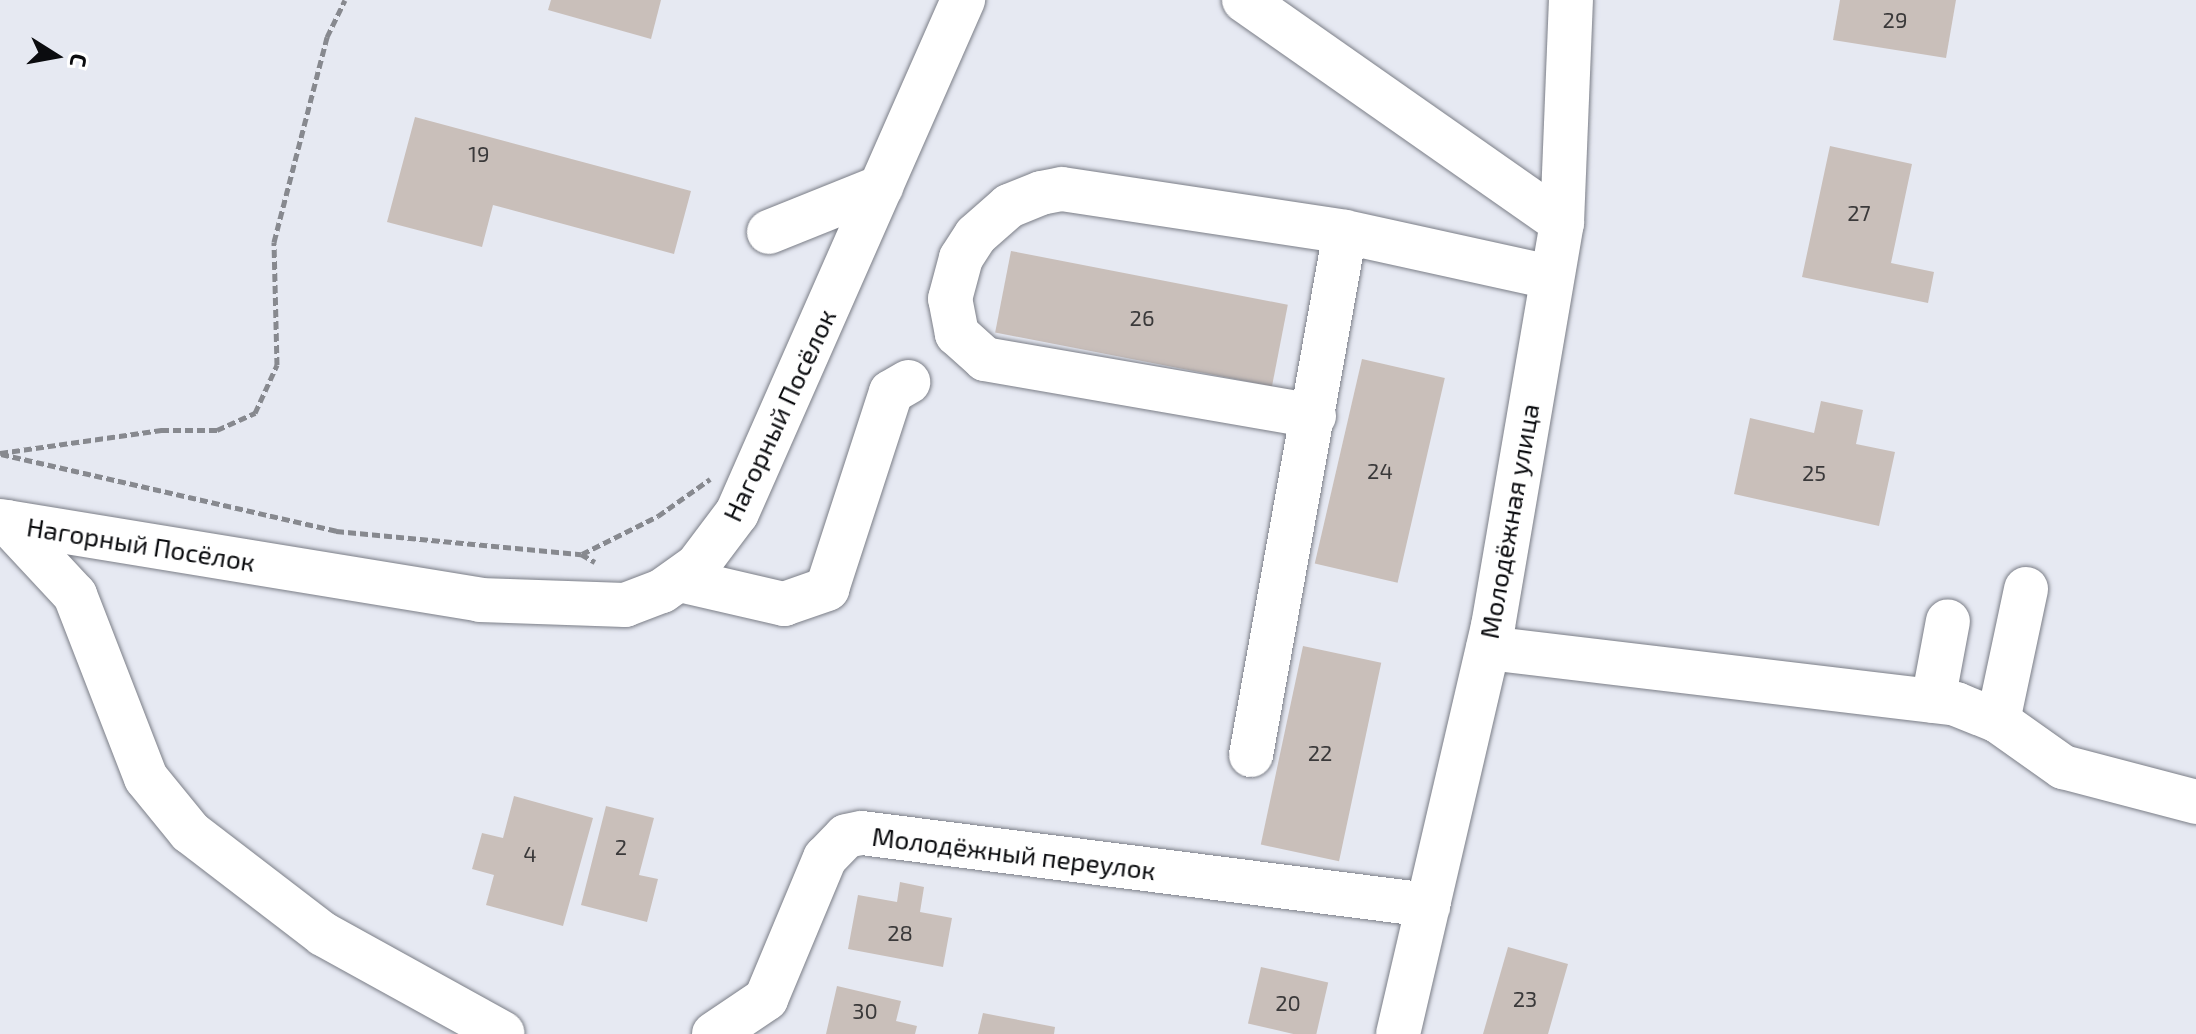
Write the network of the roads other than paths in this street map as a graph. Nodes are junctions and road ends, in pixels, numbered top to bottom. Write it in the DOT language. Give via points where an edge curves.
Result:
graph roads {
  1 [pos="963,0"];
  2 [pos="1244,0"];
  3 [pos="1571,0"];
  4 [pos="881,187"];
  5 [pos="1562,223"];
  6 [pos="769,232"];
  7 [pos="1345,232"];
  8 [pos="1550,277"];
  9 [pos="908,382"];
  10 [pos="1314,416"];
  11 [pos="3,522"];
  12 [pos="680,580"];
  13 [pos="2026,589"];
  14 [pos="1948,621"];
  15 [pos="1488,648"];
  16 [pos="1933,701"];
  17 [pos="1998,721"];
  18 [pos="1251,755"];
  19 [pos="2196,802"];
  20 [pos="1428,905"];
  21 [pos="502,1033"];
  22 [pos="714,1034"];
  23 [pos="1398,1034"];
  1 -- 4 [label="street, Нагорный Посёлок"];
  2 -- 5 [label="street"];
  3 -- 5 [label="street, Молодёжная улица"];
  4 -- 6 [label="street"];
  4 -- 12 [label="street, Нагорный Посёлок" via="737,513"];
  5 -- 8 [label="street, Молодёжная улица"];
  7 -- 8 [label="street"];
  7 -- 10 [label="street"];
  7 -- 10 [label="street" via="1062,189 1009,206 976,235 961,258 950,299 957,334 985,359"];
  8 -- 15 [label="street, Молодёжная улица"];
  9 -- 12 [label="street" via="891,392 827,589 784,604"];
  10 -- 18 [label="street"];
  11 -- 12 [label="street, Нагорный Посёлок" via="516,604 625,605"];
  11 -- 21 [label="street" via="75,595 146,778 190,832 323,934"];
  13 -- 17 [label="street"];
  14 -- 16 [label="street"];
  15 -- 16 [label="street"];
  15 -- 20 [label="street, Молодёжная улица"];
  16 -- 17 [label="street"];
  17 -- 19 [label="street" via="2063,767"];
  20 -- 22 [label="street, Молодёжный переулок" via="862,833 846,836 825,858 766,999"];
  20 -- 23 [label="street, Молодёжная улица"];
}
